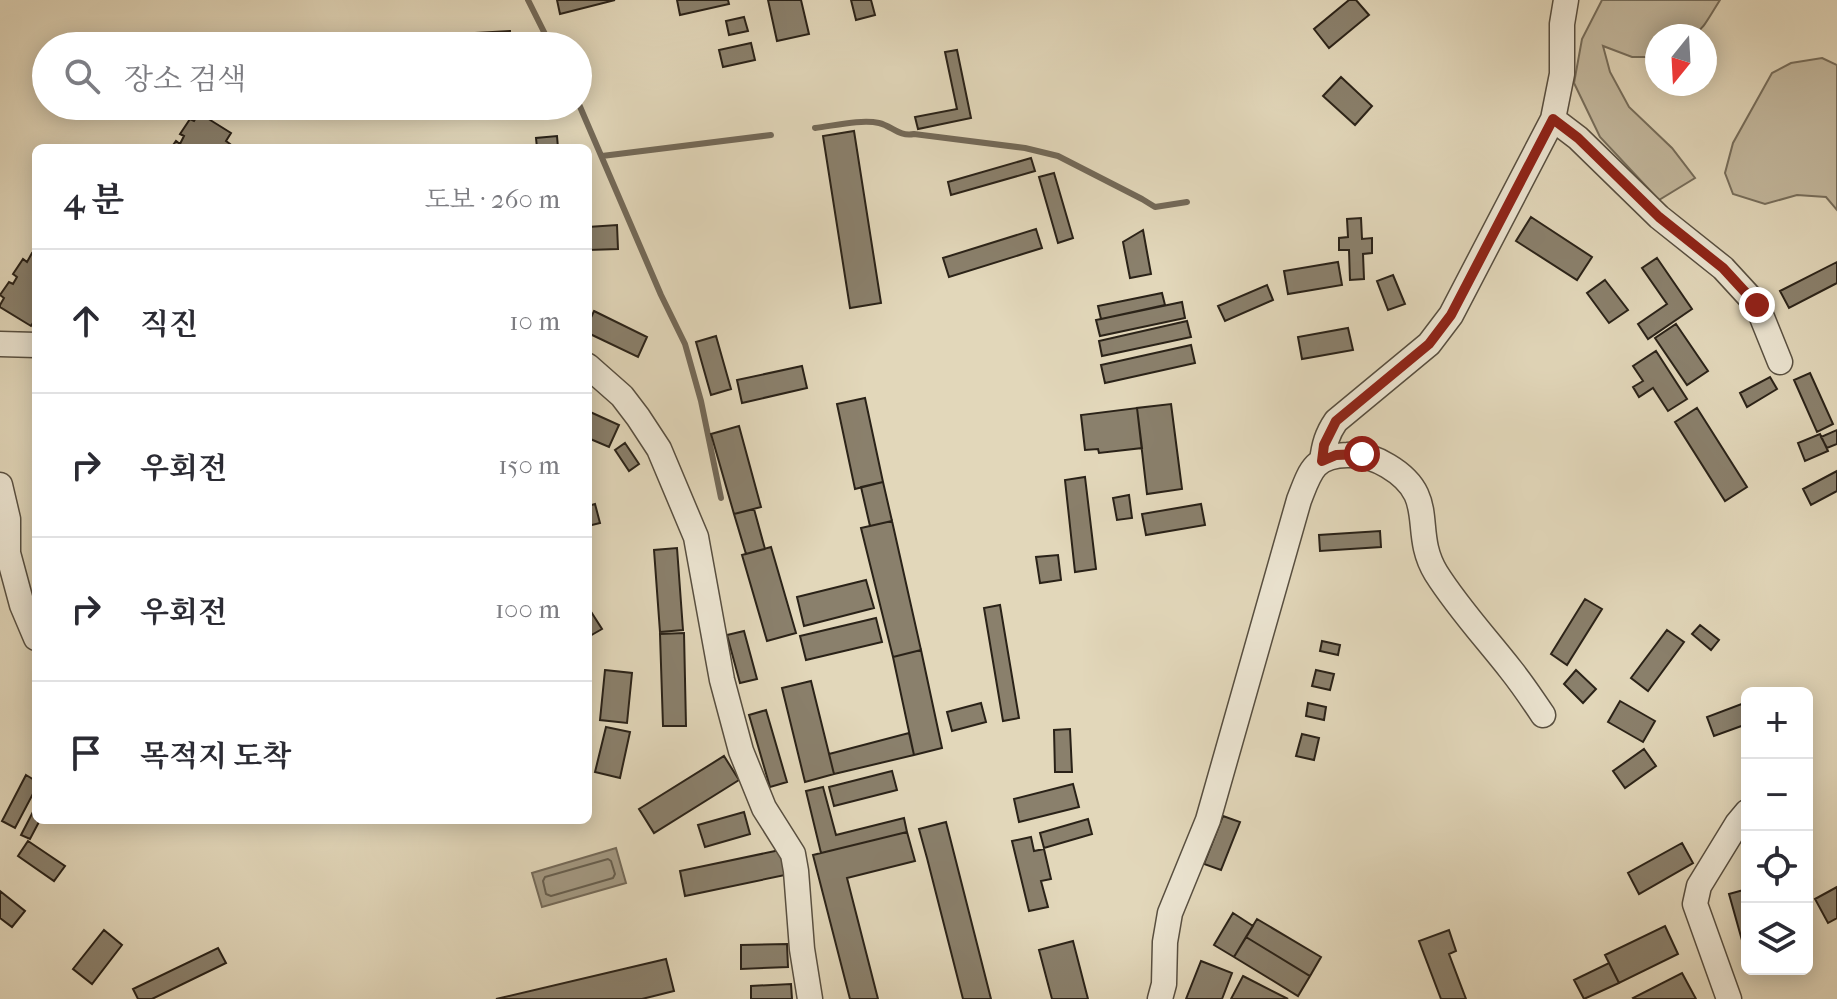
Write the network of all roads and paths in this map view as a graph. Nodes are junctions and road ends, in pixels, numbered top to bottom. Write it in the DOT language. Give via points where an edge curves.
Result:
graph roads {
  1 [pos="1566,0"];
  2 [pos="1553,119"];
  3 [pos="0,344"];
  4 [pos="32,345"];
  5 [pos="1780,362"];
  6 [pos="592,370"];
  7 [pos="1322,461"];
  8 [pos="0,485"];
  9 [pos="32,629"];
  10 [pos="1543,715"];
  11 [pos="1741,819"];
  12 [pos="810,999"];
  13 [pos="1160,999"];
  14 [pos="1729,999"];
  1 -- 2 [label="street" via="1562,74"];
  2 -- 5 [label="street" via="1723,268 1757,305"];
  2 -- 7 [label="street" via="1451,315 1429,344 1336,421"];
  3 -- 4 [label="street"];
  6 -- 12 [label="street" via="622,396 659,449 696,537 741,751 764,808 793,854"];
  7 -- 10 [label="street" via="1362,454 1401,474 1414,488 1423,541 1435,572"];
  7 -- 13 [label="street" via="1308,476 1299,500 1208,820 1170,913"];
  8 -- 9 [label="street" via="8,553"];
  11 -- 14 [label="street" via="1699,886 1695,904"];
}
